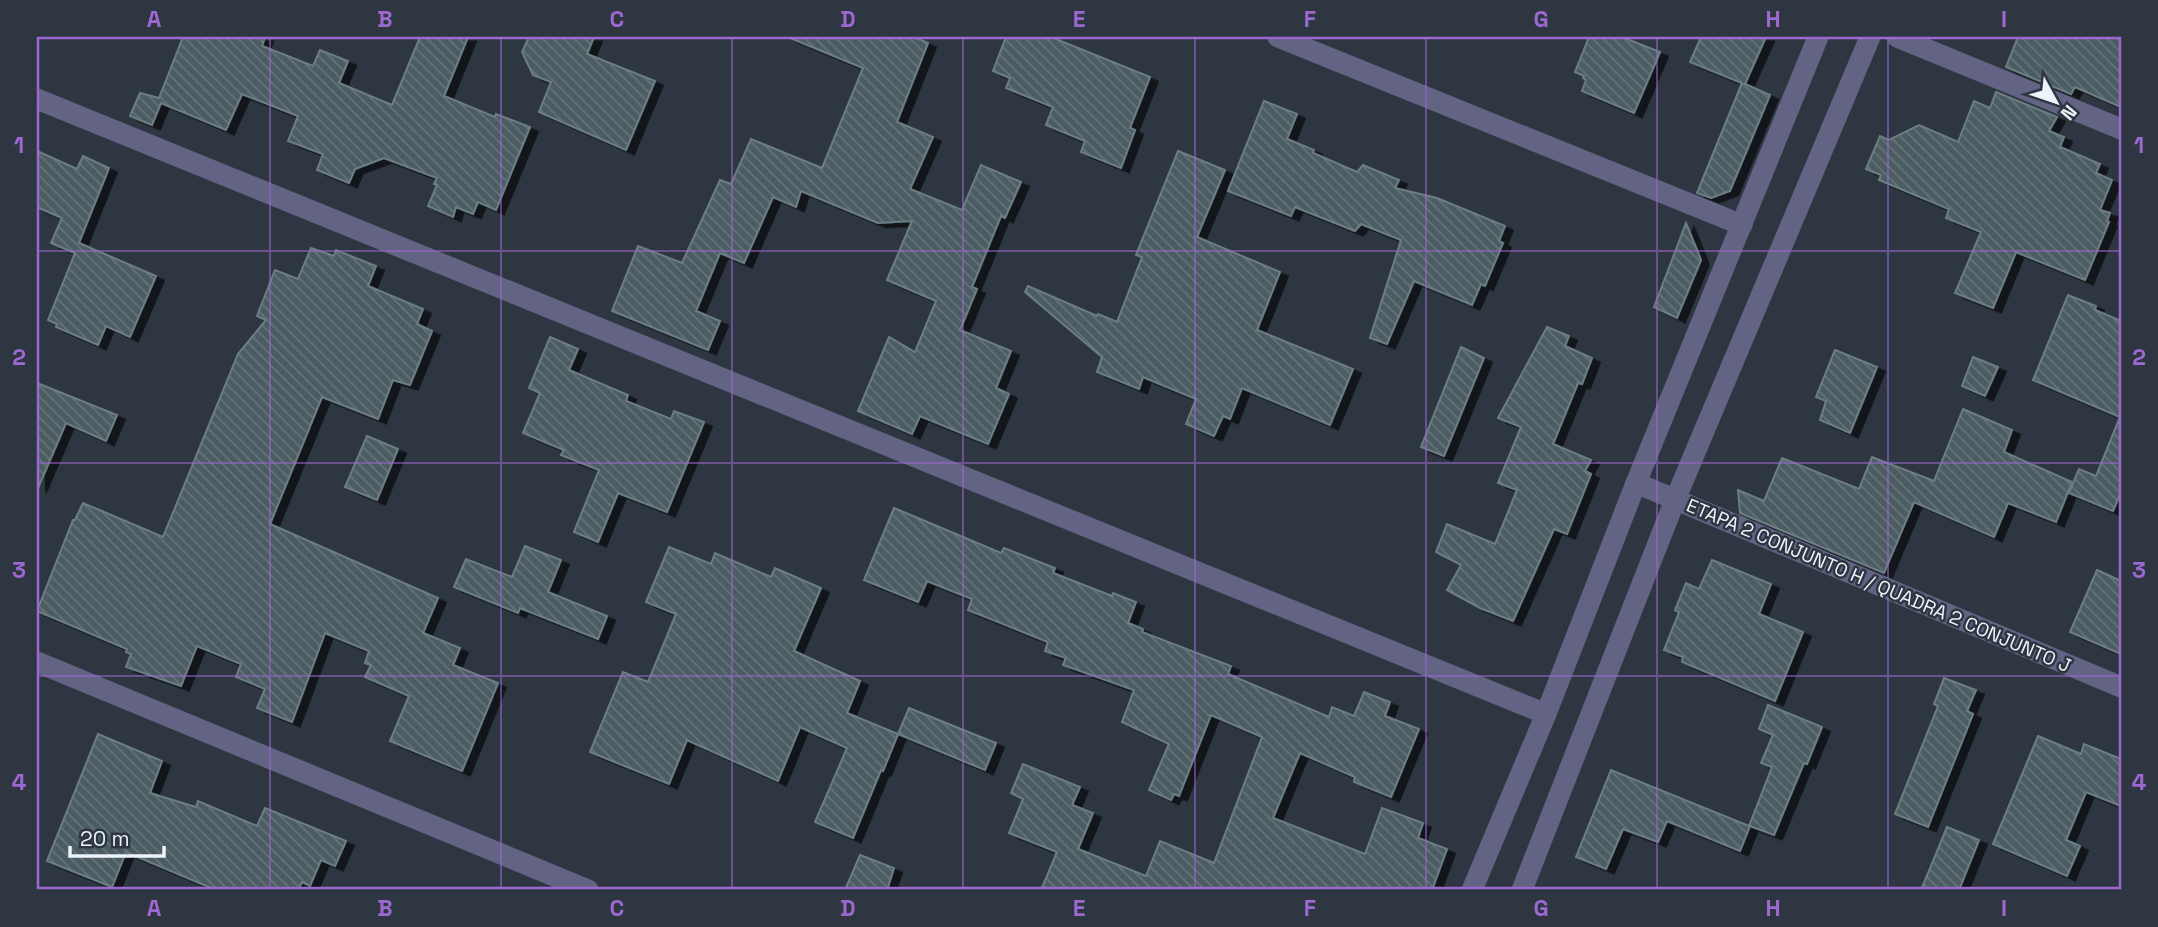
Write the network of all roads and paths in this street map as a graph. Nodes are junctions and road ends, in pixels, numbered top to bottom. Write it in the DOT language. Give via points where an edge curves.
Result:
graph roads {
  1 [pos="1278,37"];
  2 [pos="1818,37"];
  3 [pos="1870,37"];
  4 [pos="1897,37"];
  5 [pos="37,99"];
  6 [pos="2121,129"];
  7 [pos="1742,225"];
  8 [pos="1636,483"];
  9 [pos="1675,500"];
  10 [pos="37,662"];
  11 [pos="2121,687"];
  12 [pos="1546,714"];
  13 [pos="588,890"];
  14 [pos="1472,890"];
  15 [pos="1522,890"];
  1 -- 7 [label="street"];
  2 -- 7 [label="street"];
  3 -- 9 [label="street"];
  4 -- 6 [label="street"];
  5 -- 12 [label="street"];
  7 -- 8 [label="street"];
  8 -- 9 [label="street, ETAPA 2 CONJUNTO H / QUADRA 2 CONJUNTO J"];
  8 -- 12 [label="street"];
  9 -- 11 [label="street, ETAPA 2 CONJUNTO H / QUADRA 2 CONJUNTO J"];
  9 -- 15 [label="street"];
  10 -- 13 [label="street"];
  12 -- 14 [label="street"];
}
